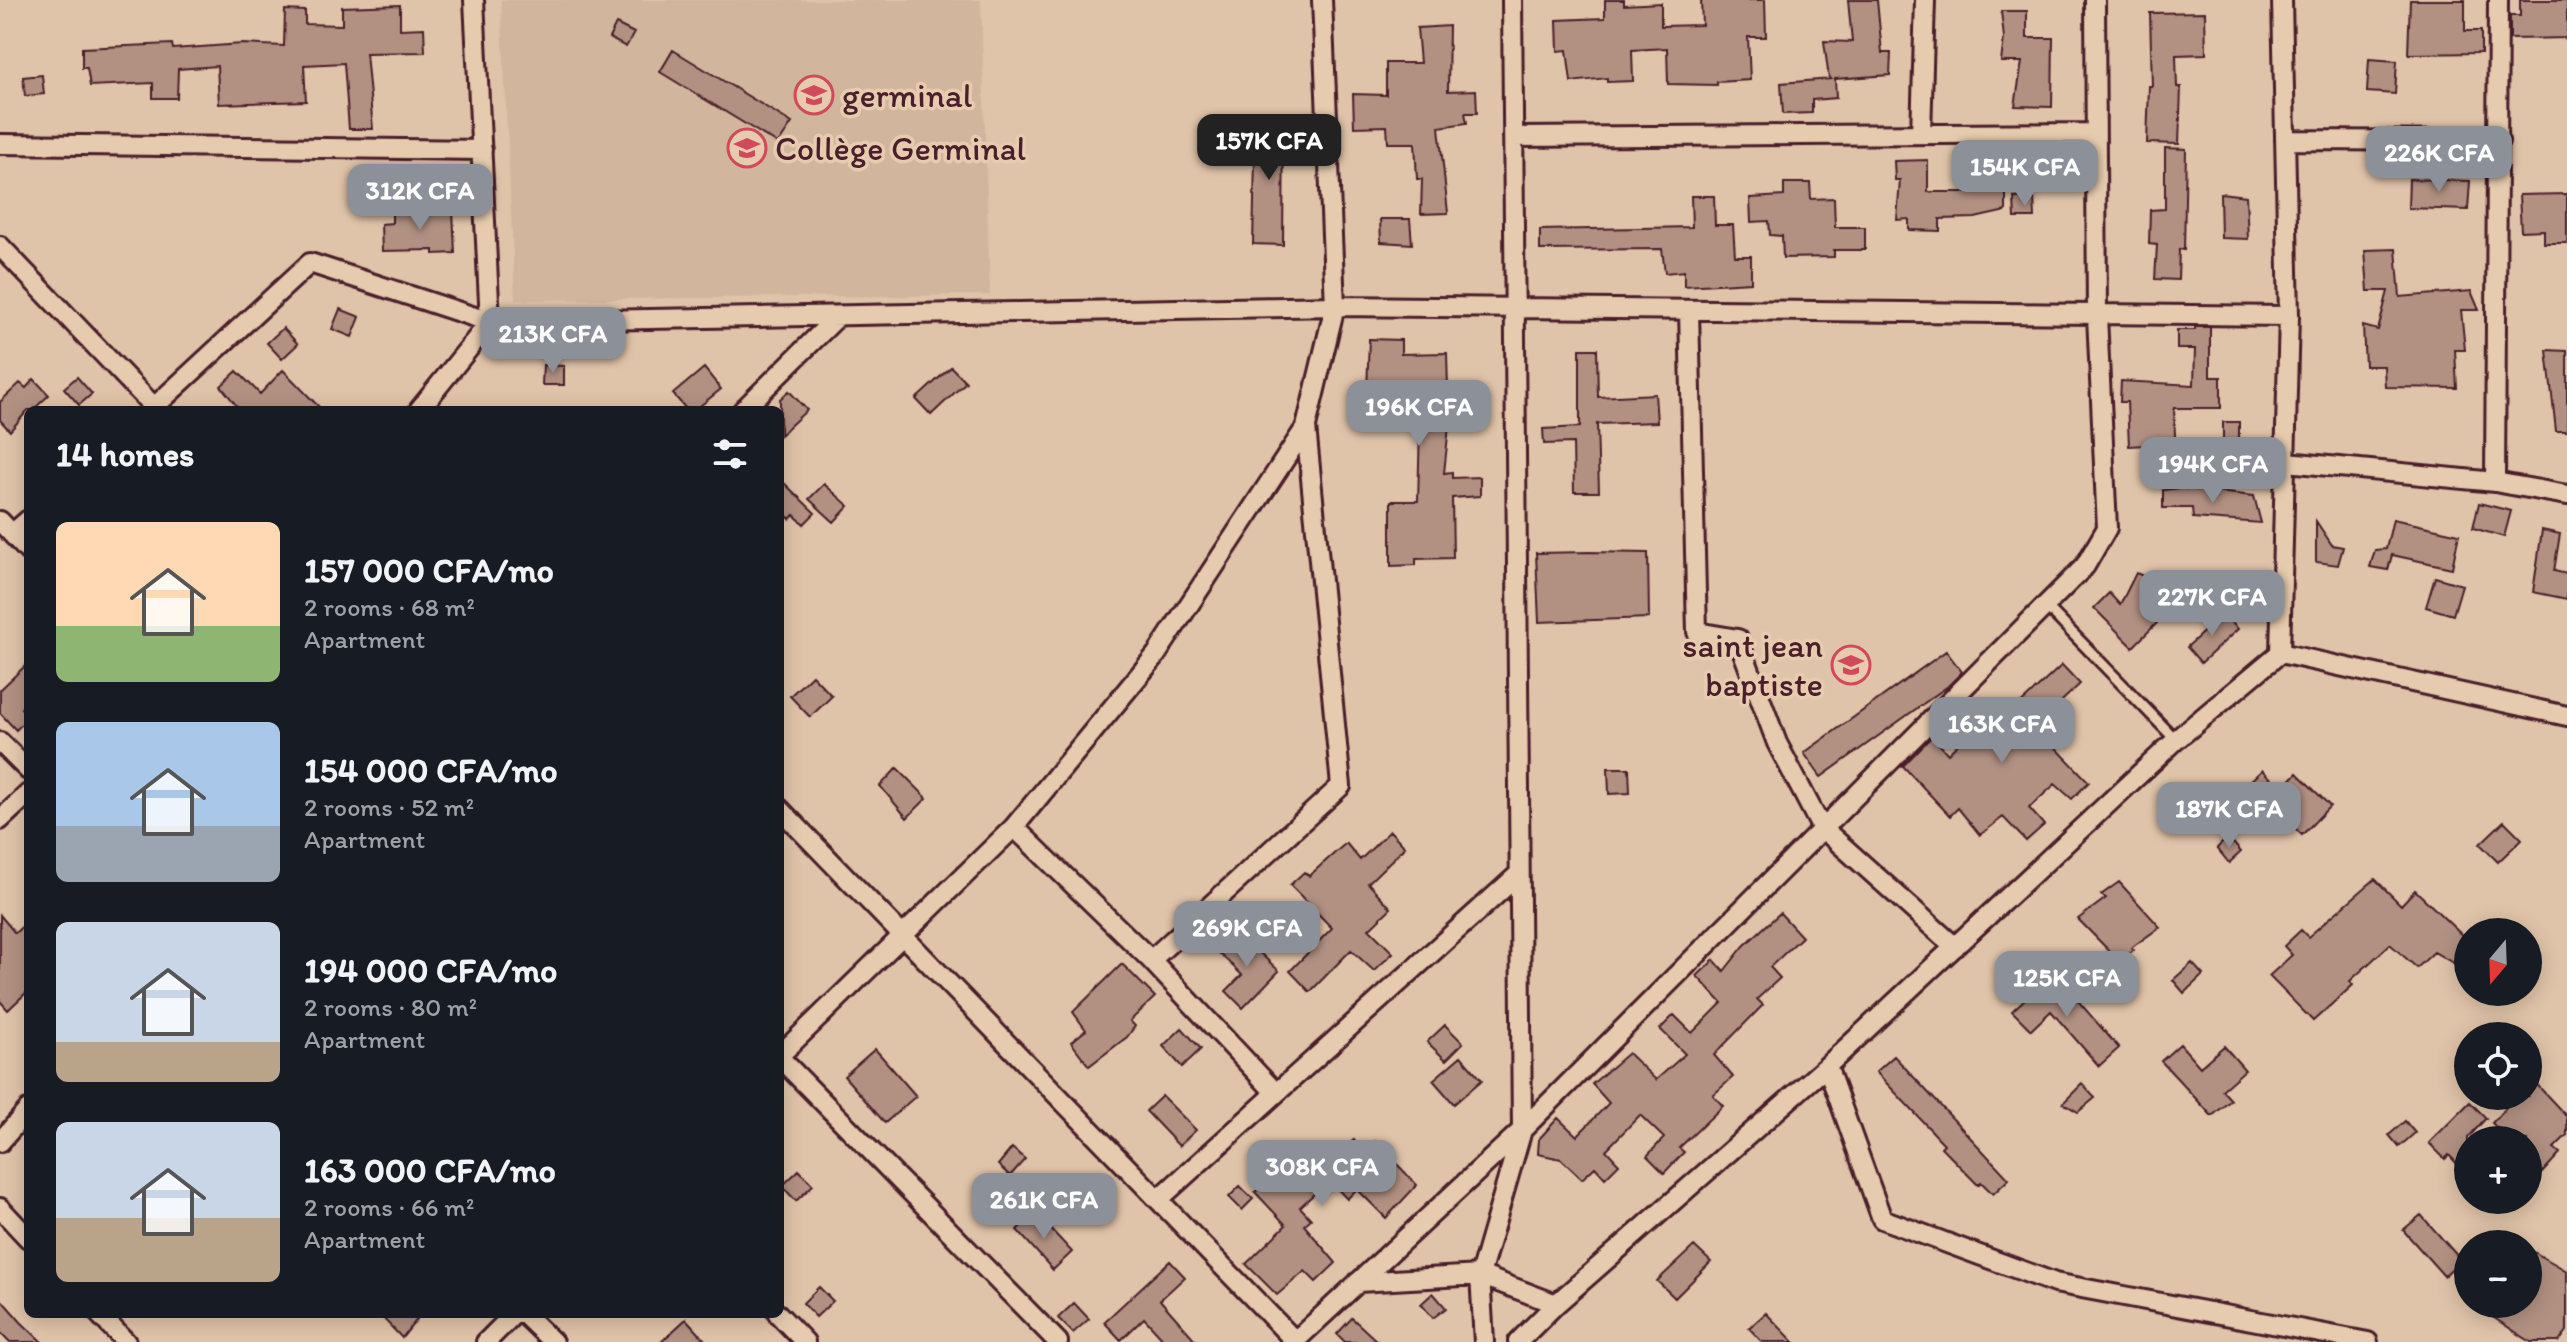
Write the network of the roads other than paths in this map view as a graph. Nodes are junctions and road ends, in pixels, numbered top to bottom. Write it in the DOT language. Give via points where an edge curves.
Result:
graph roads {
  1 [pos="474,0"];
  2 [pos="1322,0"];
  3 [pos="1512,0"];
  4 [pos="1925,0"];
  5 [pos="2095,0"];
  6 [pos="2282,0"];
  7 [pos="2498,0"];
  8 [pos="2095,133"];
  9 [pos="1921,134"];
  10 [pos="1513,137"];
  11 [pos="2285,140"];
  12 [pos="2499,141"];
  13 [pos="0,144"];
  14 [pos="482,150"];
  15 [pos="0,246"];
  16 [pos="1335,306"];
  17 [pos="1514,308"];
  18 [pos="1689,311"];
  19 [pos="838,316"];
  20 [pos="2097,316"];
  21 [pos="2289,316"];
  22 [pos="490,322"];
  23 [pos="150,406"];
  24 [pos="156,406"];
  25 [pos="422,406"];
  26 [pos="747,406"];
  27 [pos="1306,427"];
  28 [pos="2287,462"];
  29 [pos="2495,482"];
  30 [pos="2567,495"];
  31 [pos="6,528"];
  32 [pos="24,547"];
  33 [pos="2047,607"];
  34 [pos="2280,653"];
  35 [pos="2567,716"];
  36 [pos="2176,740"];
  37 [pos="0,742"];
  38 [pos="24,766"];
  39 [pos="24,798"];
  40 [pos="784,813"];
  41 [pos="0,820"];
  42 [pos="1014,827"];
  43 [pos="1821,827"];
  44 [pos="1519,874"];
  45 [pos="903,935"];
  46 [pos="1955,947"];
  47 [pos="1151,960"];
  48 [pos="784,1052"];
  49 [pos="784,1060"];
  50 [pos="1827,1066"];
  51 [pos="1274,1091"];
  52 [pos="24,1115"];
  53 [pos="1522,1130"];
  54 [pos="0,1142"];
  55 [pos="1159,1199"];
  56 [pos="0,1208"];
  57 [pos="24,1234"];
  58 [pos="1480,1275"];
  59 [pos="1358,1282"];
  60 [pos="1556,1304"];
  61 [pos="103,1318"];
  62 [pos="510,1318"];
  63 [pos="528,1318"];
  64 [pos="782,1318"];
  65 [pos="1295,1341"];
  66 [pos="126,1342"];
  67 [pos="486,1342"];
  68 [pos="553,1342"];
  69 [pos="805,1342"];
  70 [pos="1058,1342"];
  71 [pos="1484,1342"];
  72 [pos="1518,1342"];
  73 [pos="2368,1342"];
  1 -- 14 [label="street"];
  2 -- 16 [label="street"];
  3 -- 10 [label="street"];
  4 -- 9 [label="street"];
  5 -- 8 [label="street"];
  6 -- 11 [label="street"];
  7 -- 12 [label="street"];
  8 -- 9 [label="street"];
  8 -- 20 [label="street"];
  9 -- 10 [label="street"];
  10 -- 17 [label="street"];
  11 -- 12 [label="street"];
  11 -- 21 [label="street"];
  12 -- 29 [label="street"];
  13 -- 14 [label="street"];
  14 -- 22 [label="street"];
  15 -- 23 [label="street"];
  16 -- 17 [label="street"];
  16 -- 19 [label="street"];
  16 -- 27 [label="street"];
  17 -- 18 [label="street"];
  17 -- 44 [label="street"];
  18 -- 20 [label="street"];
  18 -- 43 [label="street" via="1697,632 1738,639 1777,743"];
  19 -- 22 [label="street"];
  19 -- 26 [label="street"];
  20 -- 21 [label="street"];
  20 -- 33 [label="street" via="2107,528 2085,566"];
  21 -- 28 [label="street"];
  22 -- 24 [label="street" via="310,263"];
  22 -- 25 [label="street"];
  27 -- 42 [label="street" via="1156,655"];
  27 -- 47 [label="street" via="1341,786"];
  28 -- 29 [label="street"];
  28 -- 34 [label="street"];
  29 -- 30 [label="street"];
  31 -- 32 [label="street"];
  33 -- 36 [label="lane"];
  33 -- 43 [label="street"];
  34 -- 35 [label="street"];
  34 -- 36 [label="street"];
  36 -- 46 [label="street"];
  37 -- 38 [label="street"];
  39 -- 41 [label="street"];
  40 -- 45 [label="street"];
  42 -- 45 [label="street"];
  42 -- 47 [label="street"];
  43 -- 46 [label="street"];
  43 -- 53 [label="street"];
  44 -- 51 [label="street"];
  44 -- 53 [label="street"];
  45 -- 48 [label="street"];
  45 -- 55 [label="street"];
  46 -- 50 [label="street"];
  47 -- 51 [label="street"];
  49 -- 70 [label="street"];
  50 -- 60 [label="street"];
  50 -- 73 [label="street" via="1882,1219 2055,1283"];
  51 -- 55 [label="street"];
  52 -- 54 [label="street"];
  53 -- 58 [label="street"];
  53 -- 59 [label="street"];
  55 -- 65 [label="street"];
  56 -- 57 [label="street"];
  58 -- 59 [label="street"];
  58 -- 60 [label="street"];
  58 -- 71 [label="street"];
  59 -- 65 [label="street"];
  60 -- 72 [label="street"];
  61 -- 66 [label="street"];
  62 -- 67 [label="street"];
  63 -- 68 [label="street"];
  64 -- 69 [label="street"];
}
